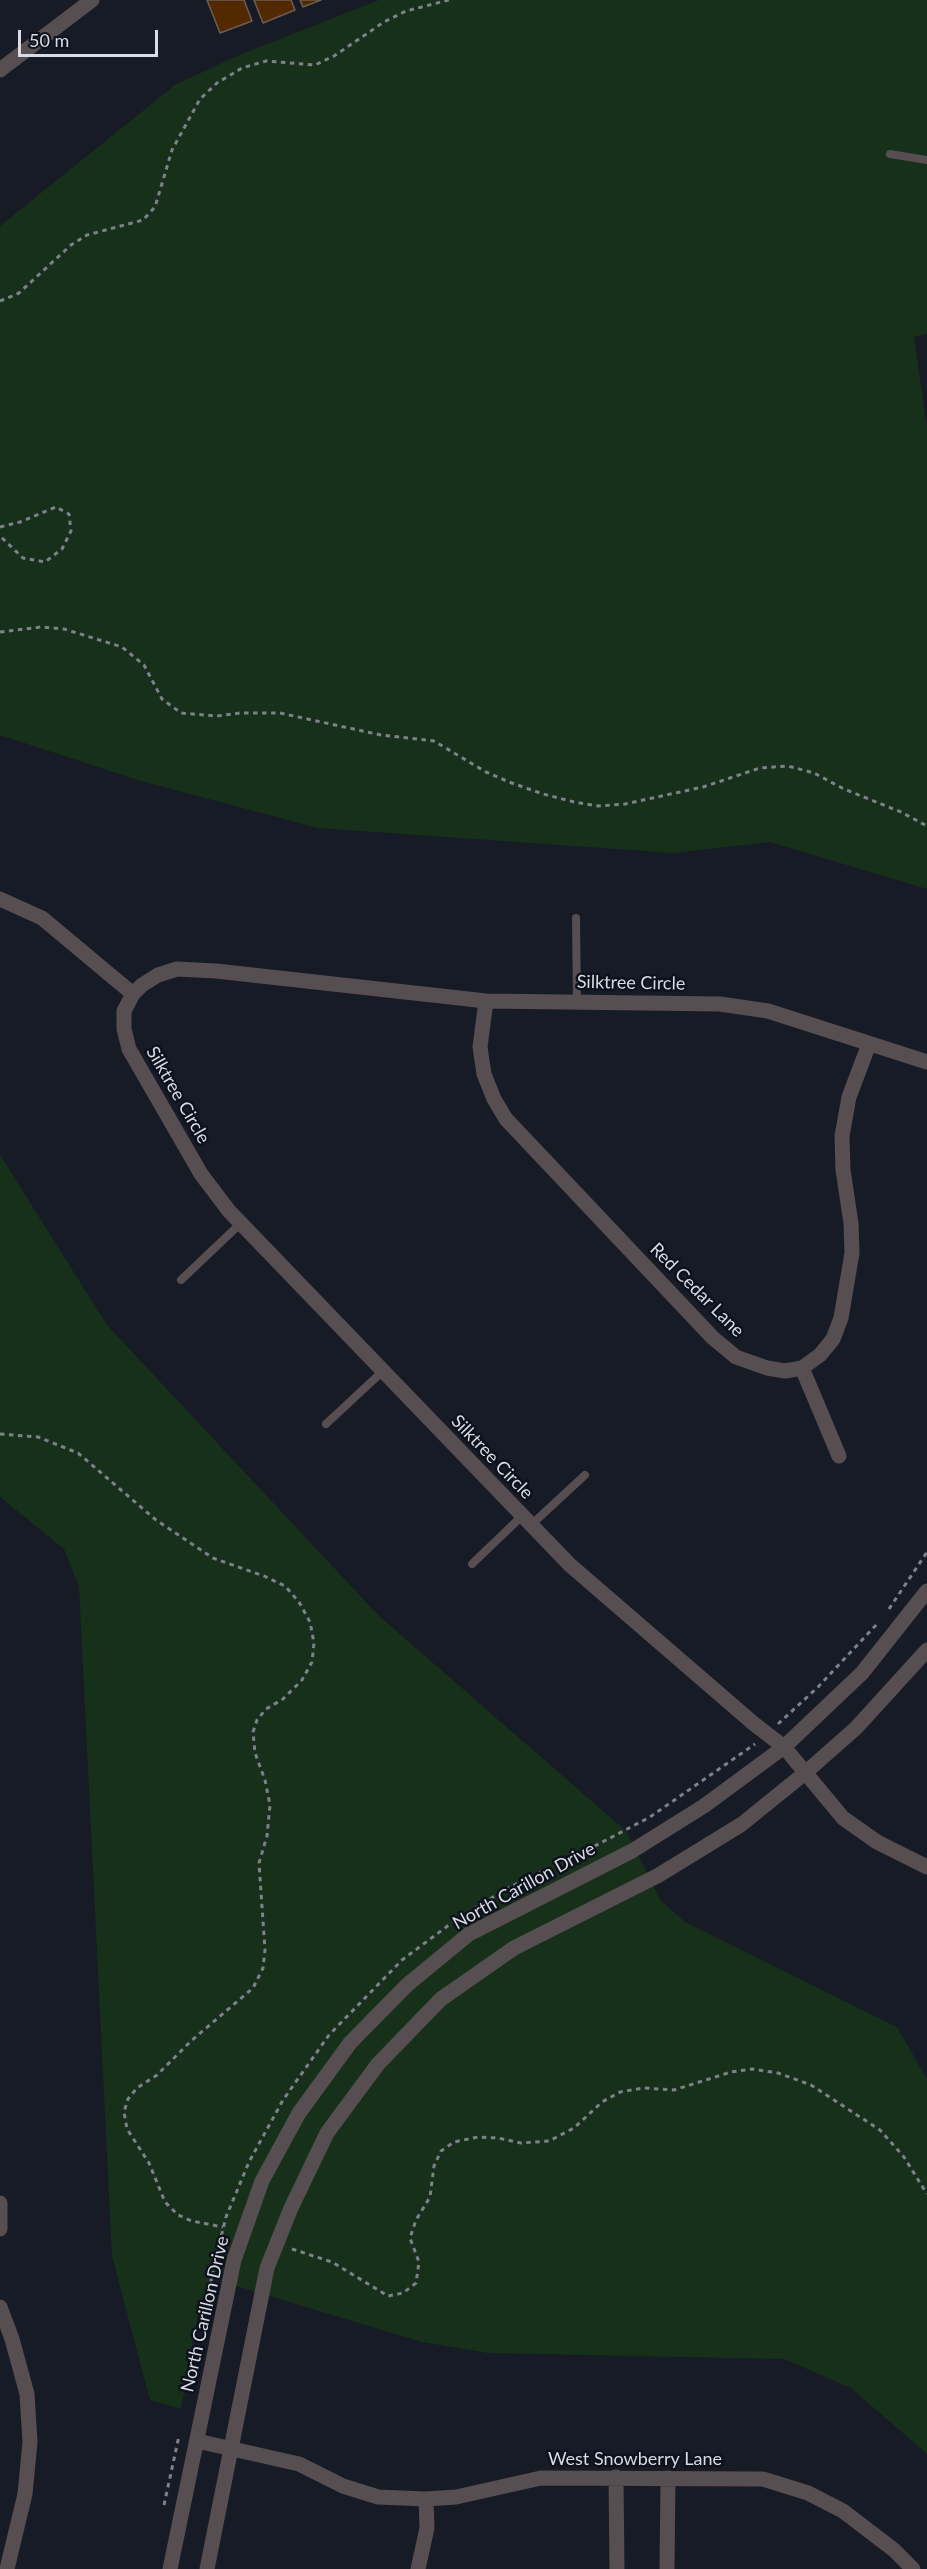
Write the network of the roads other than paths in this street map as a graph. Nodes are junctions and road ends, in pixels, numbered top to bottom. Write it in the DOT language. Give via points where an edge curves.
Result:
graph roads {
  1 [pos="92,0"];
  2 [pos="70,6"];
  3 [pos="0,70"];
  4 [pos="890,154"];
  5 [pos="927,160"];
  6 [pos="0,899"];
  7 [pos="576,918"];
  8 [pos="133,994"];
  9 [pos="486,1001"];
  10 [pos="577,1002"];
  11 [pos="869,1044"];
  12 [pos="927,1062"];
  13 [pos="241,1223"];
  14 [pos="181,1280"];
  15 [pos="802,1368"];
  16 [pos="383,1371"];
  17 [pos="326,1424"];
  18 [pos="839,1456"];
  19 [pos="585,1474"];
  20 [pos="526,1520"];
  21 [pos="472,1564"];
  22 [pos="927,1591"];
  23 [pos="927,1650"];
  24 [pos="783,1747"];
  25 [pos="806,1773"];
  26 [pos="927,1867"];
  27 [pos="0,2203"];
  28 [pos="0,2229"];
  29 [pos="0,2307"];
  30 [pos="197,2441"];
  31 [pos="231,2448"];
  32 [pos="616,2477"];
  33 [pos="668,2478"];
  34 [pos="426,2499"];
  35 [pos="7,2569"];
  36 [pos="170,2569"];
  37 [pos="207,2569"];
  38 [pos="418,2569"];
  39 [pos="617,2569"];
  40 [pos="667,2569"];
  41 [pos="913,2569"];
  1 -- 2 [label="street"];
  2 -- 3 [label="street"];
  4 -- 5 [label="lane"];
  6 -- 8 [label="street" via="42,918"];
  7 -- 10 [label="lane"];
  8 -- 9 [label="street, Silktree Circle" via="158,975 177,969"];
  8 -- 13 [label="street, Silktree Circle" via="124,1011 129,1050 201,1174"];
  9 -- 10 [label="street, Silktree Circle"];
  9 -- 15 [label="street, Red Cedar Lane" via="480,1047 484,1074 506,1119 712,1338 736,1357 766,1368"];
  10 -- 11 [label="street, Silktree Circle" via="720,1004 768,1011"];
  11 -- 12 [label="street, Silktree Circle"];
  11 -- 15 [label="street" via="849,1097 842,1136 852,1252 841,1318 833,1339"];
  13 -- 14 [label="lane"];
  13 -- 16 [label="street, Silktree Circle"];
  15 -- 18 [label="street"];
  16 -- 17 [label="lane"];
  16 -- 20 [label="street, Silktree Circle"];
  19 -- 20 [label="lane"];
  20 -- 21 [label="lane"];
  20 -- 24 [label="street, Silktree Circle" via="570,1565"];
  22 -- 24 [label="street, North Carillon Drive" via="862,1673"];
  23 -- 25 [label="street" via="856,1728"];
  24 -- 25 [label="street, Silktree Circle"];
  24 -- 30 [label="street, North Carillon Drive" via="704,1806 632,1851 469,1934 407,1985 350,2043 299,2113 262,2181 234,2260"];
  25 -- 26 [label="street, Silktree Circle" via="843,1818 877,1842"];
  25 -- 31 [label="street" via="742,1824 659,1875 514,1948 441,1999 378,2064 327,2133 267,2268"];
  27 -- 28 [label="street"];
  29 -- 35 [label="street" via="27,2394 30,2442 25,2494"];
  30 -- 31 [label="street, West Snowberry Lane"];
  30 -- 36 [label="street, North Carillon Drive"];
  31 -- 34 [label="street, West Snowberry Lane" via="299,2464 343,2486 378,2497"];
  31 -- 37 [label="street"];
  32 -- 33 [label="street, West Snowberry Lane"];
  32 -- 34 [label="street, West Snowberry Lane" via="541,2478 456,2497"];
  32 -- 39 [label="street"];
  33 -- 40 [label="street"];
  33 -- 41 [label="street, West Snowberry Lane" via="763,2479 808,2493 843,2511"];
  34 -- 38 [label="street" via="427,2528"];
}
